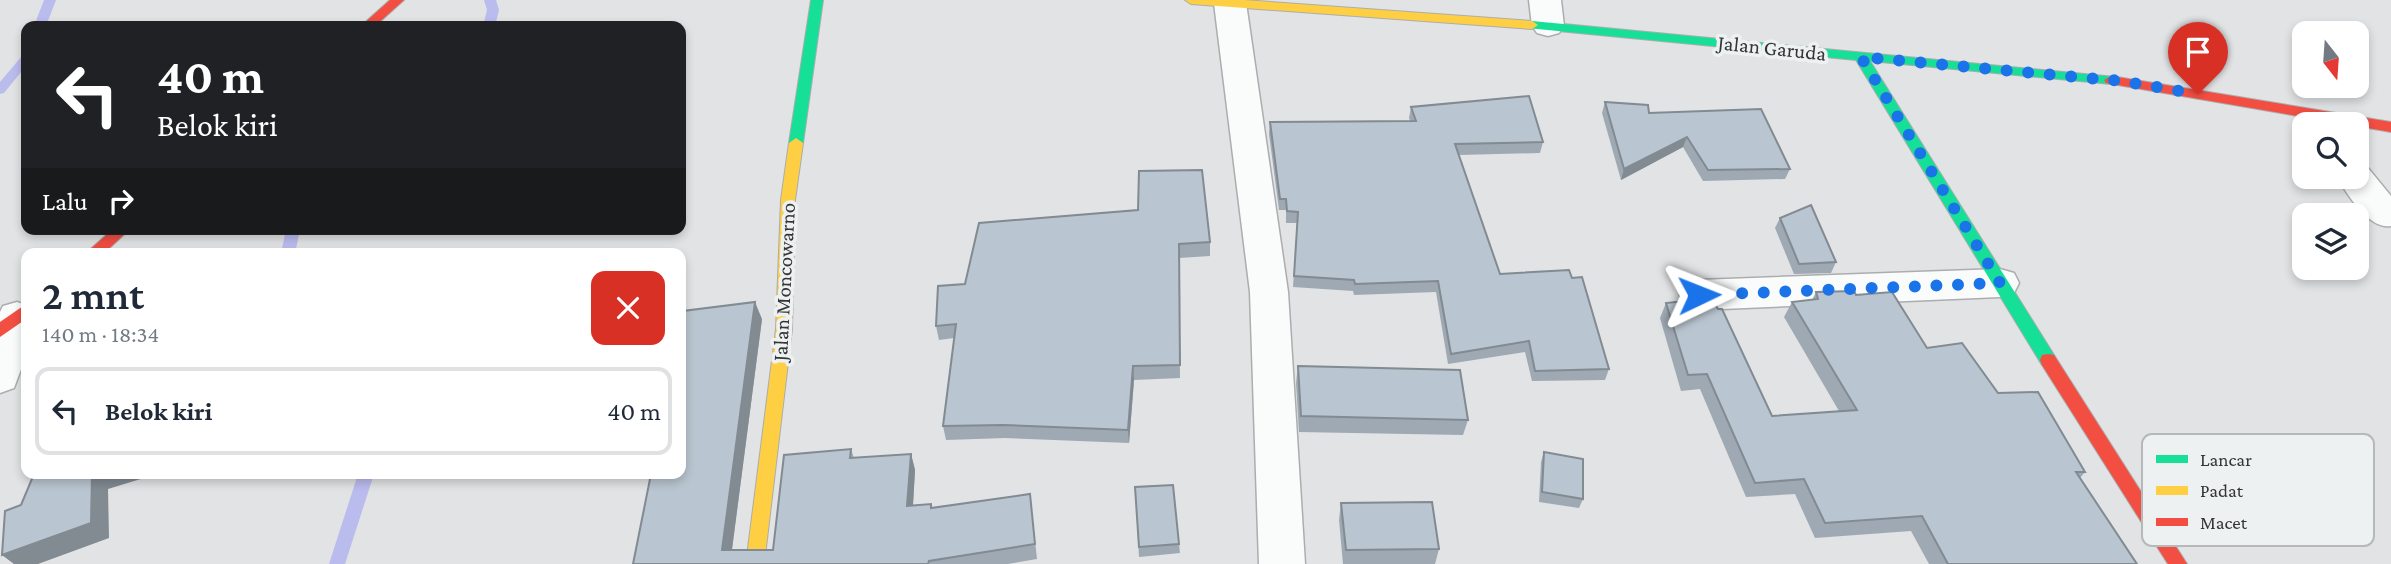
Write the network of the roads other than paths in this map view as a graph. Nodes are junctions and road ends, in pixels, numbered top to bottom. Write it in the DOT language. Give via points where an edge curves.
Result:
graph roads {
  1 [pos="398,0"];
  2 [pos="817,0"];
  3 [pos="1191,0"];
  4 [pos="1230,3"];
  5 [pos="1546,13"];
  6 [pos="373,21"];
  7 [pos="1861,57"];
  8 [pos="2292,115"];
  9 [pos="2369,125"];
  10 [pos="2391,127"];
  11 [pos="2365,189"];
  12 [pos="2385,214"];
  13 [pos="116,235"];
  14 [pos="100,248"];
  15 [pos="2000,283"];
  16 [pos="1699,295"];
  17 [pos="14,319"];
  18 [pos="0,377"];
  19 [pos="2142,507"];
  20 [pos="2167,546"];
  21 [pos="755,564"];
  22 [pos="1282,564"];
  23 [pos="2178,564"];
  1 -- 6 [label="main road"];
  2 -- 21 [label="main road, Jalan Moncowarno" via="788,200 784,329"];
  3 -- 4 [label="main road, Jalan Garuda"];
  4 -- 5 [label="main road, Jalan Garuda"];
  4 -- 22 [label="street" via="1269,292"];
  5 -- 7 [label="main road, Jalan Garuda"];
  7 -- 8 [label="main road, Jalan Garuda" via="2121,81"];
  7 -- 15 [label="main road"];
  9 -- 10 [label="main road, Jalan Garuda"];
  11 -- 12 [label="street"];
  13 -- 14 [label="main road"];
  15 -- 16 [label="street"];
  15 -- 19 [label="main road"];
  17 -- 18 [label="street"];
  20 -- 23 [label="main road"];
}
